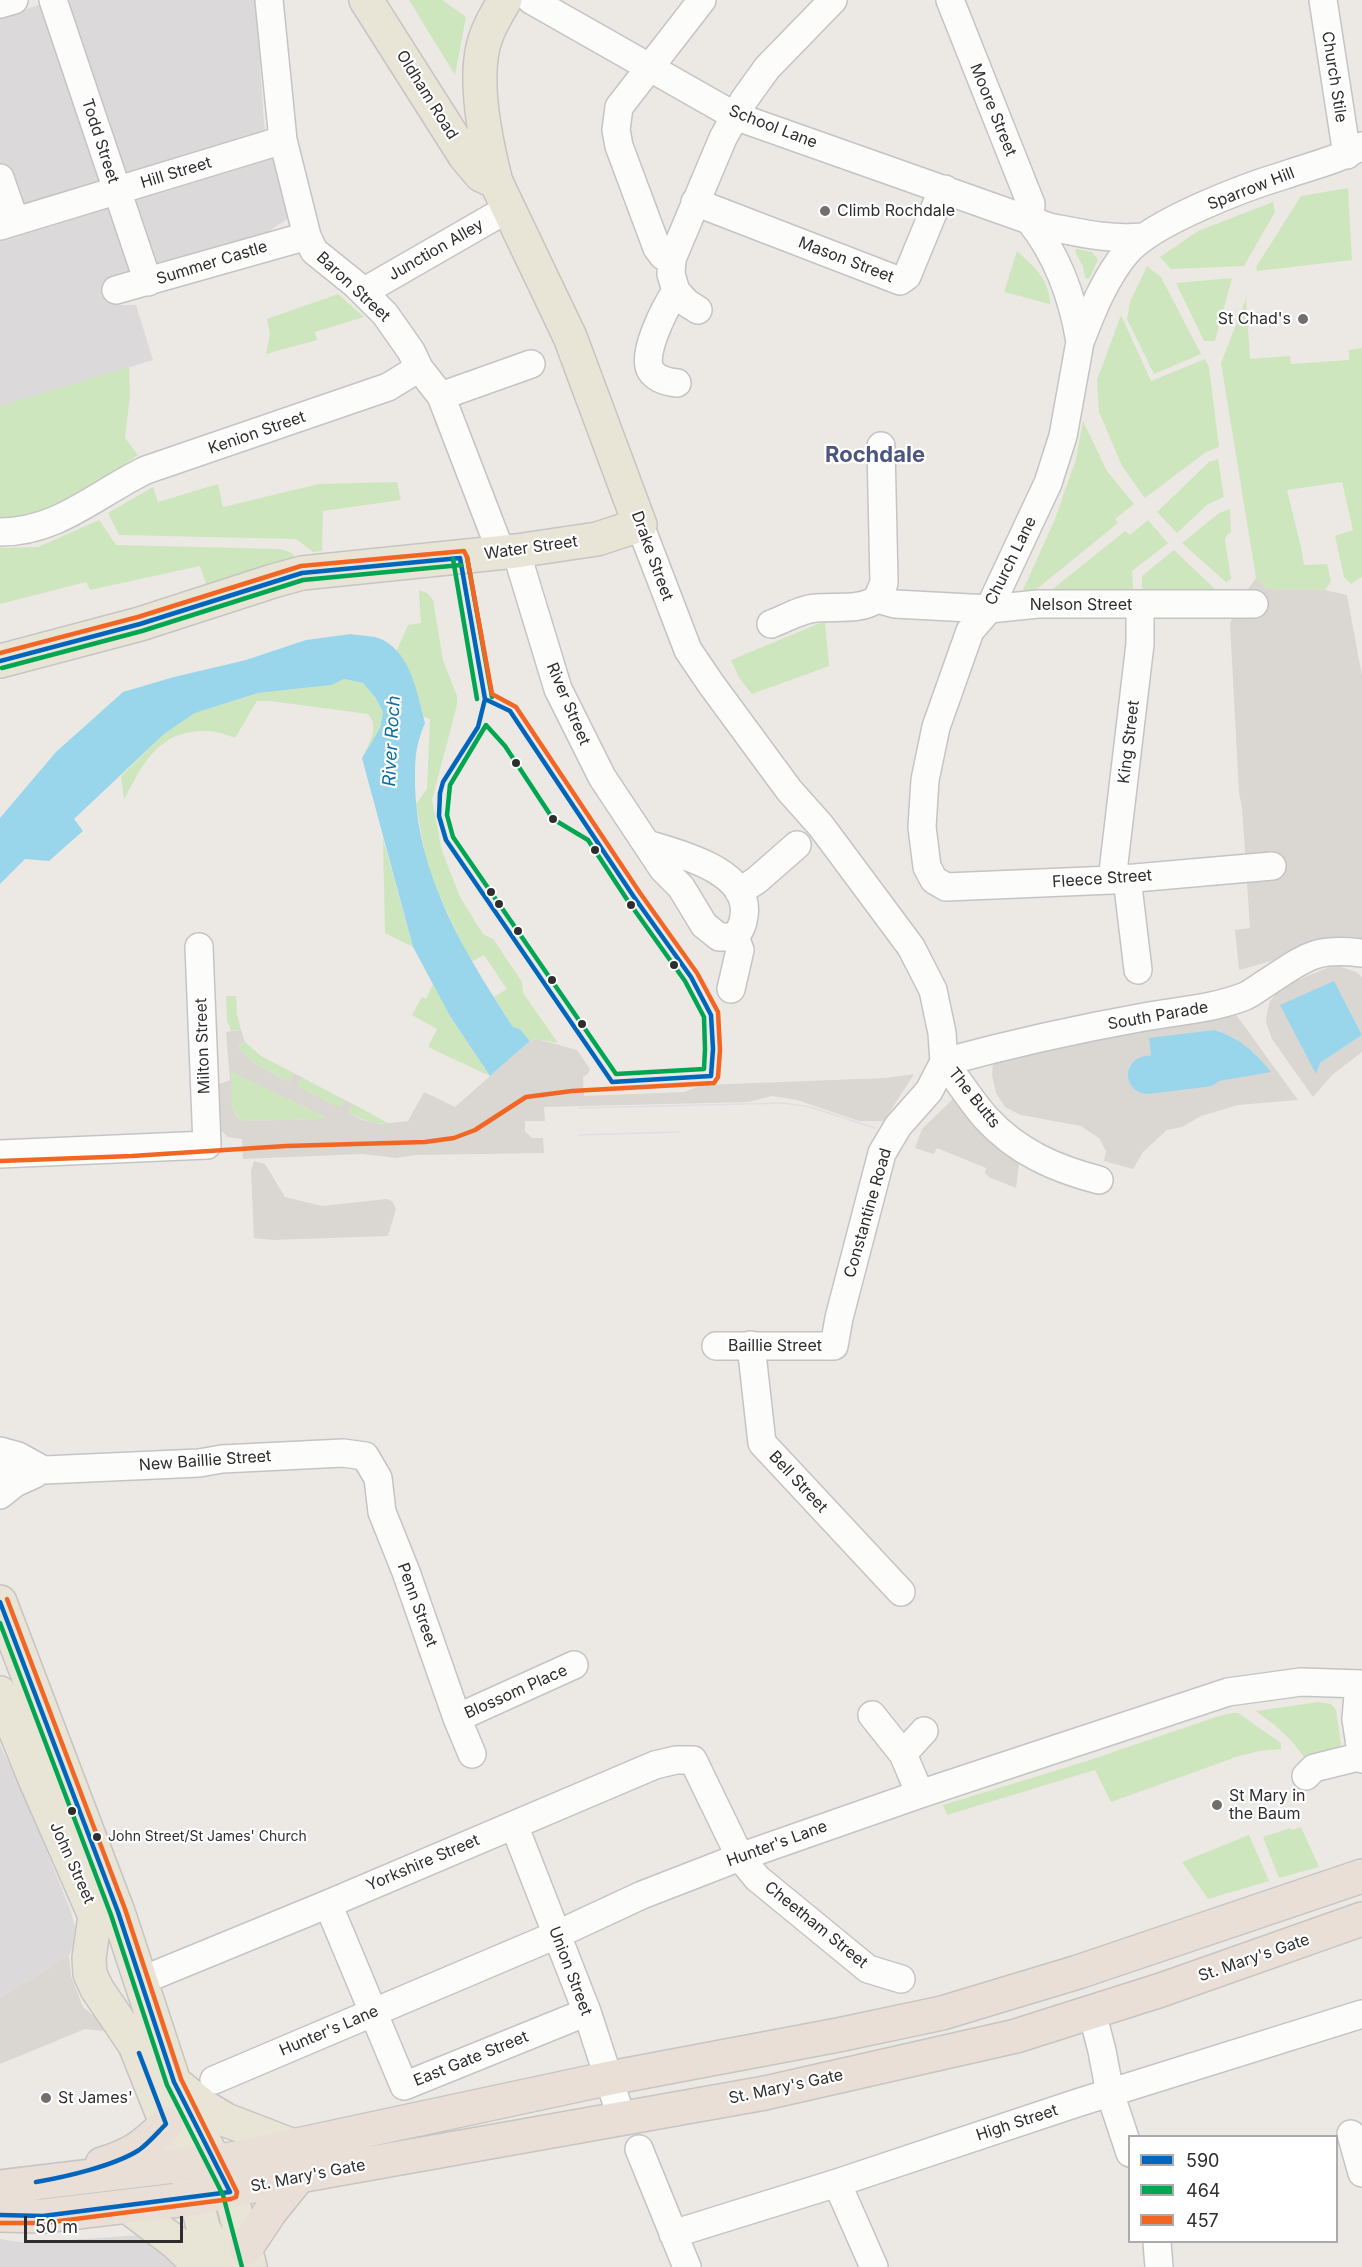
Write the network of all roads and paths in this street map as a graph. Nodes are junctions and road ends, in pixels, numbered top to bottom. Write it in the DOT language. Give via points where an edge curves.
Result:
graph roads {
  1 [pos="14,0"];
  2 [pos="53,0"];
  3 [pos="269,0"];
  4 [pos="366,0"];
  5 [pos="506,0"];
  6 [pos="530,0"];
  7 [pos="702,0"];
  8 [pos="833,0"];
  9 [pos="950,0"];
  10 [pos="1323,0"];
  11 [pos="0,4"];
  12 [pos="650,66"];
  13 [pos="735,116"];
  14 [pos="283,140"];
  15 [pos="487,141"];
  16 [pos="1354,150"];
  17 [pos="0,178"];
  18 [pos="945,189"];
  19 [pos="116,191"];
  20 [pos="502,195"];
  21 [pos="695,202"];
  22 [pos="1030,221"];
  23 [pos="8,223"];
  24 [pos="307,236"];
  25 [pos="1142,237"];
  26 [pos="672,259"];
  27 [pos="148,282"];
  28 [pos="116,290"];
  29 [pos="676,291"];
  30 [pos="363,292"];
  31 [pos="698,310"];
  32 [pos="1080,342"];
  33 [pos="531,364"];
  34 [pos="419,368"];
  35 [pos="677,383"];
  36 [pos="441,396"];
  37 [pos="881,446"];
  38 [pos="640,525"];
  39 [pos="0,532"];
  40 [pos="508,552"];
  41 [pos="877,599"];
  42 [pos="1254,604"];
  43 [pos="1140,605"];
  44 [pos="989,609"];
  45 [pos="771,624"];
  46 [pos="0,661"];
  47 [pos="647,844"];
  48 [pos="797,845"];
  49 [pos="1272,866"];
  50 [pos="1120,879"];
  51 [pos="934,880"];
  52 [pos="739,892"];
  53 [pos="735,938"];
  54 [pos="199,947"];
  55 [pos="1362,952"];
  56 [pos="1138,970"];
  57 [pos="731,989"];
  58 [pos="944,1062"];
  59 [pos="0,1154"];
  60 [pos="1099,1180"];
  61 [pos="751,1345"];
  62 [pos="716,1346"];
  63 [pos="834,1346"];
  64 [pos="0,1451"];
  65 [pos="365,1456"];
  66 [pos="45,1470"];
  67 [pos="0,1472"];
  68 [pos="0,1495"];
  69 [pos="901,1593"];
  70 [pos="0,1602"];
  71 [pos="574,1665"];
  72 [pos="1361,1684"];
  73 [pos="0,1692"];
  74 [pos="872,1715"];
  75 [pos="457,1718"];
  76 [pos="924,1731"];
  77 [pos="472,1754"];
  78 [pos="903,1754"];
  79 [pos="1362,1758"];
  80 [pos="693,1760"];
  81 [pos="1306,1776"];
  82 [pos="920,1794"];
  83 [pos="514,1825"];
  84 [pos="740,1857"];
  85 [pos="1362,1876"];
  86 [pos="328,1904"];
  87 [pos="1362,1919"];
  88 [pos="556,1935"];
  89 [pos="155,1975"];
  90 [pos="1063,1976"];
  91 [pos="901,1980"];
  92 [pos="374,2012"];
  93 [pos="587,2012"];
  94 [pos="1092,2012"];
  95 [pos="1362,2014"];
  96 [pos="610,2078"];
  97 [pos="214,2080"];
  98 [pos="174,2082"];
  99 [pos="1110,2093"];
  100 [pos="622,2119"];
  101 [pos="166,2124"];
  102 [pos="1351,2134"];
  103 [pos="1128,2147"];
  104 [pos="639,2149"];
  105 [pos="215,2161"];
  106 [pos="295,2161"];
  107 [pos="182,2165"];
  108 [pos="1362,2173"];
  109 [pos="39,2182"];
  110 [pos="837,2183"];
  111 [pos="0,2187"];
  112 [pos="230,2192"];
  113 [pos="196,2198"];
  114 [pos="127,2206"];
  115 [pos="0,2215"];
  116 [pos="673,2234"];
  117 [pos="1157,2243"];
  118 [pos="241,2261"];
  119 [pos="201,2267"];
  120 [pos="687,2267"];
  121 [pos="874,2267"];
  122 [pos="1159,2267"];
  1 -- 11 [label="street"];
  2 -- 19 [label="street, Todd Street"];
  3 -- 14 [label="street, Baron Street"];
  4 -- 20 [label="main road, Oldham Road" via="465,156"];
  5 -- 15 [label="main road, Drake Street" via="483,47 481,87"];
  6 -- 12 [label="street, School Lane"];
  6 -- 15 [label="main road" via="514,21 497,65"];
  7 -- 12 [label="street"];
  8 -- 13 [label="street" via="767,68"];
  9 -- 22 [label="street, Moore Street" via="1030,204"];
  10 -- 16 [label="street, Church Stile"];
  12 -- 13 [label="street, School Lane"];
  12 -- 26 [label="street" via="619,107 616,130 657,248"];
  13 -- 18 [label="street, School Lane"];
  13 -- 21 [label="street"];
  14 -- 19 [label="street, Hill Street"];
  14 -- 24 [label="street, Baron Street"];
  15 -- 20 [label="main road, Drake Street"];
  16 -- 25 [label="street, Sparrow Hill" via="1211,203"];
  17 -- 23 [label="street"];
  18 -- 21 [label="street, Mason Street" via="907,276 900,281"];
  18 -- 22 [label="street, School Lane"];
  19 -- 23 [label="street, Hill Street"];
  19 -- 27 [label="street, Todd Street"];
  20 -- 30 [label="street, Junction Alley"];
  20 -- 38 [label="main road, Drake Street" via="570,337"];
  21 -- 26 [label="street"];
  22 -- 25 [label="street, School Lane" via="1102,237"];
  22 -- 32 [label="street, Church Lane" via="1051,252 1072,303"];
  24 -- 27 [label="street, Summer Castle"];
  24 -- 30 [label="street, Baron Street" via="314,252"];
  25 -- 32 [label="street, Church Lane" via="1115,269"];
  26 -- 29 [label="street" via="670,273"];
  27 -- 28 [label="street, Summer Castle"];
  29 -- 31 [label="street"];
  29 -- 35 [label="street" via="664,309 648,364 660,379"];
  30 -- 34 [label="street, Baron Street" via="398,332"];
  32 -- 44 [label="street, Church Lane" via="1063,436 1048,483"];
  33 -- 36 [label="street"];
  34 -- 36 [label="street, Baron Street"];
  34 -- 39 [label="street, Kenion Street" via="388,387 147,470 49,524"];
  36 -- 40 [label="street, Baron Street"];
  37 -- 41 [label="street" via="884,583"];
  38 -- 40 [label="main road, Water Street" via="597,539"];
  38 -- 58 [label="street, Drake Street" via="688,650 789,790 821,826 911,946 933,990"];
  40 -- 46 [label="main road, Water Street" via="302,573 140,624"];
  40 -- 47 [label="street, River Street" via="558,689 602,777"];
  41 -- 44 [label="street, Nelson Street" via="895,604"];
  41 -- 45 [label="street, Nelson Street" via="858,606 813,608"];
  42 -- 43 [label="street, Nelson Street"];
  43 -- 44 [label="street, Nelson Street" via="1038,604"];
  43 -- 50 [label="street, King Street"];
  44 -- 51 [label="street, Church Lane" via="970,631 928,759 922,827 927,867"];
  47 -- 52 [label="street" via="714,870 733,882"];
  47 -- 53 [label="street, River Street" via="681,887 704,925 719,936"];
  48 -- 52 [label="street"];
  49 -- 50 [label="street, Fleece Street"];
  50 -- 51 [label="street, Fleece Street" via="946,887"];
  50 -- 56 [label="street, King Street"];
  52 -- 53 [label="street" via="746,907"];
  53 -- 57 [label="street" via="740,950"];
  54 -- 59 [label="street, Milton Street" via="207,1145"];
  55 -- 58 [label="street, South Parade" via="1318,952 1245,996 1212,1007 1003,1046"];
  58 -- 60 [label="street, The Butts" via="987,1119 1034,1157 1067,1172"];
  58 -- 63 [label="street, Constantine Road" via="929,1091 891,1136 882,1153"];
  61 -- 62 [label="street, Baillie Street"];
  61 -- 63 [label="street, Baillie Street"];
  61 -- 69 [label="street, Bell Street" via="762,1443"];
  64 -- 66 [label="street"];
  65 -- 66 [label="street, New Baillie Street" via="343,1453 222,1459 201,1472"];
  65 -- 75 [label="street, Penn Street" via="378,1478 382,1512"];
  66 -- 67 [label="street, New Baillie Street"];
  66 -- 68 [label="street, New Baillie Street" via="15,1483"];
  70 -- 98 [label="main road, John Street" via="118,1912"];
  71 -- 75 [label="street, Blossom Place"];
  72 -- 79 [label="street" via="1356,1719"];
  72 -- 82 [label="street, Hunter's Lane" via="1301,1682 1228,1692"];
  73 -- 101 [label="main road, John Street" via="95,1916 90,1974 135,2045"];
  74 -- 78 [label="street"];
  75 -- 77 [label="street, Penn Street"];
  76 -- 78 [label="street"];
  78 -- 82 [label="street"];
  79 -- 81 [label="street" via="1314,1768"];
  80 -- 83 [label="street, Yorkshire Street" via="655,1765"];
  80 -- 84 [label="street, Cheetham Street"];
  82 -- 84 [label="street, Hunter's Lane"];
  83 -- 86 [label="street, Yorkshire Street"];
  83 -- 88 [label="street, Union Street"];
  84 -- 88 [label="street, Hunter's Lane" via="642,1895"];
  84 -- 91 [label="street, Cheetham Street" via="757,1878 868,1969"];
  85 -- 90 [label="highway, St. Mary's Gate"];
  86 -- 89 [label="street, Yorkshire Street"];
  86 -- 92 [label="street, East Gate Street"];
  87 -- 94 [label="highway, St. Mary's Gate"];
  88 -- 92 [label="street, Hunter's Lane"];
  88 -- 93 [label="street, Union Street"];
  90 -- 94 [label="highway" via="1083,1993"];
  90 -- 96 [label="highway, St. Mary's Gate" via="942,2013"];
  92 -- 93 [label="street, East Gate Street" via="404,2086"];
  92 -- 97 [label="street, Hunter's Lane"];
  93 -- 96 [label="street, Union Street"];
  94 -- 99 [label="street"];
  94 -- 100 [label="highway, St. Mary's Gate" via="1016,2036 765,2093"];
  95 -- 99 [label="street, High Street"];
  96 -- 100 [label="street, Union Street"];
  96 -- 106 [label="highway, St. Mary's Gate"];
  98 -- 105 [label="main road, John Street"];
  98 -- 106 [label="main road" via="203,2106"];
  99 -- 103 [label="street"];
  99 -- 110 [label="street, High Street"];
  100 -- 106 [label="highway, St. Mary's Gate"];
  101 -- 107 [label="main road, John Street"];
  101 -- 109 [label="highway" via="134,2152"];
  102 -- 108 [label="street"];
  104 -- 116 [label="street"];
  105 -- 106 [label="highway, St. Mary's Gate"];
  105 -- 107 [label="highway, St. Mary's Gate"];
  105 -- 112 [label="main road, John Street"];
  106 -- 112 [label="highway, St. Mary's Gate"];
  106 -- 118 [label="highway"];
  107 -- 109 [label="highway, St. Mary's Gate"];
  107 -- 113 [label="main road, John Street"];
  109 -- 111 [label="highway"];
  110 -- 116 [label="street, High Street"];
  110 -- 121 [label="street"];
  112 -- 113 [label="highway, St. Mary's Gate"];
  112 -- 118 [label="main road, John Street"];
  113 -- 114 [label="highway, St. Mary's Gate"];
  113 -- 118 [label="main road, John Street" via="203,2227 218,2256"];
  114 -- 115 [label="highway, St. Mary's Gate" via="44,2217"];
  114 -- 119 [label="main road"];
  116 -- 120 [label="street"];
  117 -- 122 [label="street"];
}
